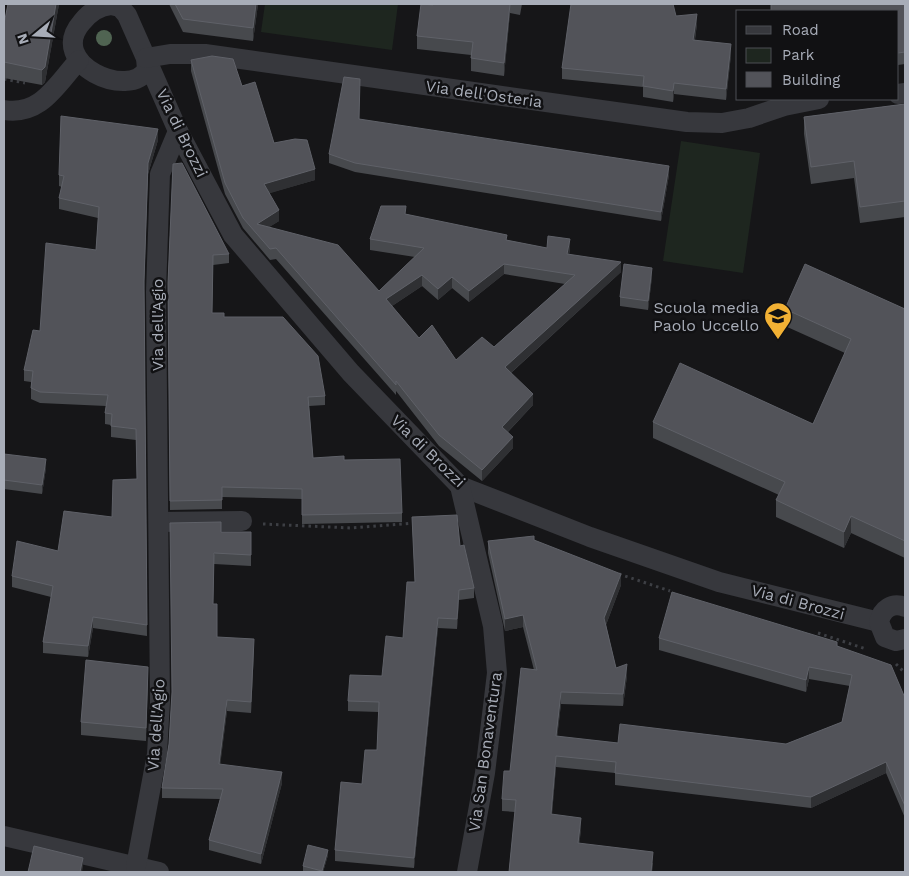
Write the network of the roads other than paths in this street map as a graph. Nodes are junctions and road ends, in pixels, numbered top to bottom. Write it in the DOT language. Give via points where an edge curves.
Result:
graph roads {
  1 [pos="107,4"];
  2 [pos="146,58"];
  3 [pos="79,60"];
  4 [pos="814,100"];
  5 [pos="10,111"];
  6 [pos="178,131"];
  7 [pos="460,486"];
  8 [pos="242,521"];
  9 [pos="159,522"];
  10 [pos="904,605"];
  11 [pos="879,622"];
  12 [pos="905,640"];
  13 [pos="4,836"];
  14 [pos="136,866"];
  15 [pos="159,872"];
  16 [pos="467,872"];
  1 -- 2 [label="street, Via di Brozzi" via="120,7 127,15"];
  1 -- 3 [label="street, Via di Brozzi" via="88,15 77,29 73,45"];
  2 -- 3 [label="street, Via di Brozzi" via="145,73 116,81 94,74"];
  2 -- 4 [label="street, Via dell'Osteria" via="205,54 687,122 722,123"];
  2 -- 6 [label="street, Via di Brozzi"];
  3 -- 5 [label="street" via="38,104 24,111"];
  6 -- 7 [label="street, Via di Brozzi" via="233,235 249,256 351,373"];
  6 -- 9 [label="street, Via dell'Agio" via="160,174 156,292"];
  7 -- 11 [label="street, Via di Brozzi" via="536,517 719,582"];
  7 -- 16 [label="street, Via San Bonaventura" via="493,626 497,673 485,773"];
  8 -- 9 [label="street"];
  9 -- 14 [label="street, Via dell'Agio" via="159,731"];
  10 -- 11 [label="street" via="886,609"];
  11 -- 12 [label="street" via="885,637 892,641"];
  13 -- 14 [label="street"];
  14 -- 15 [label="street"];
}
